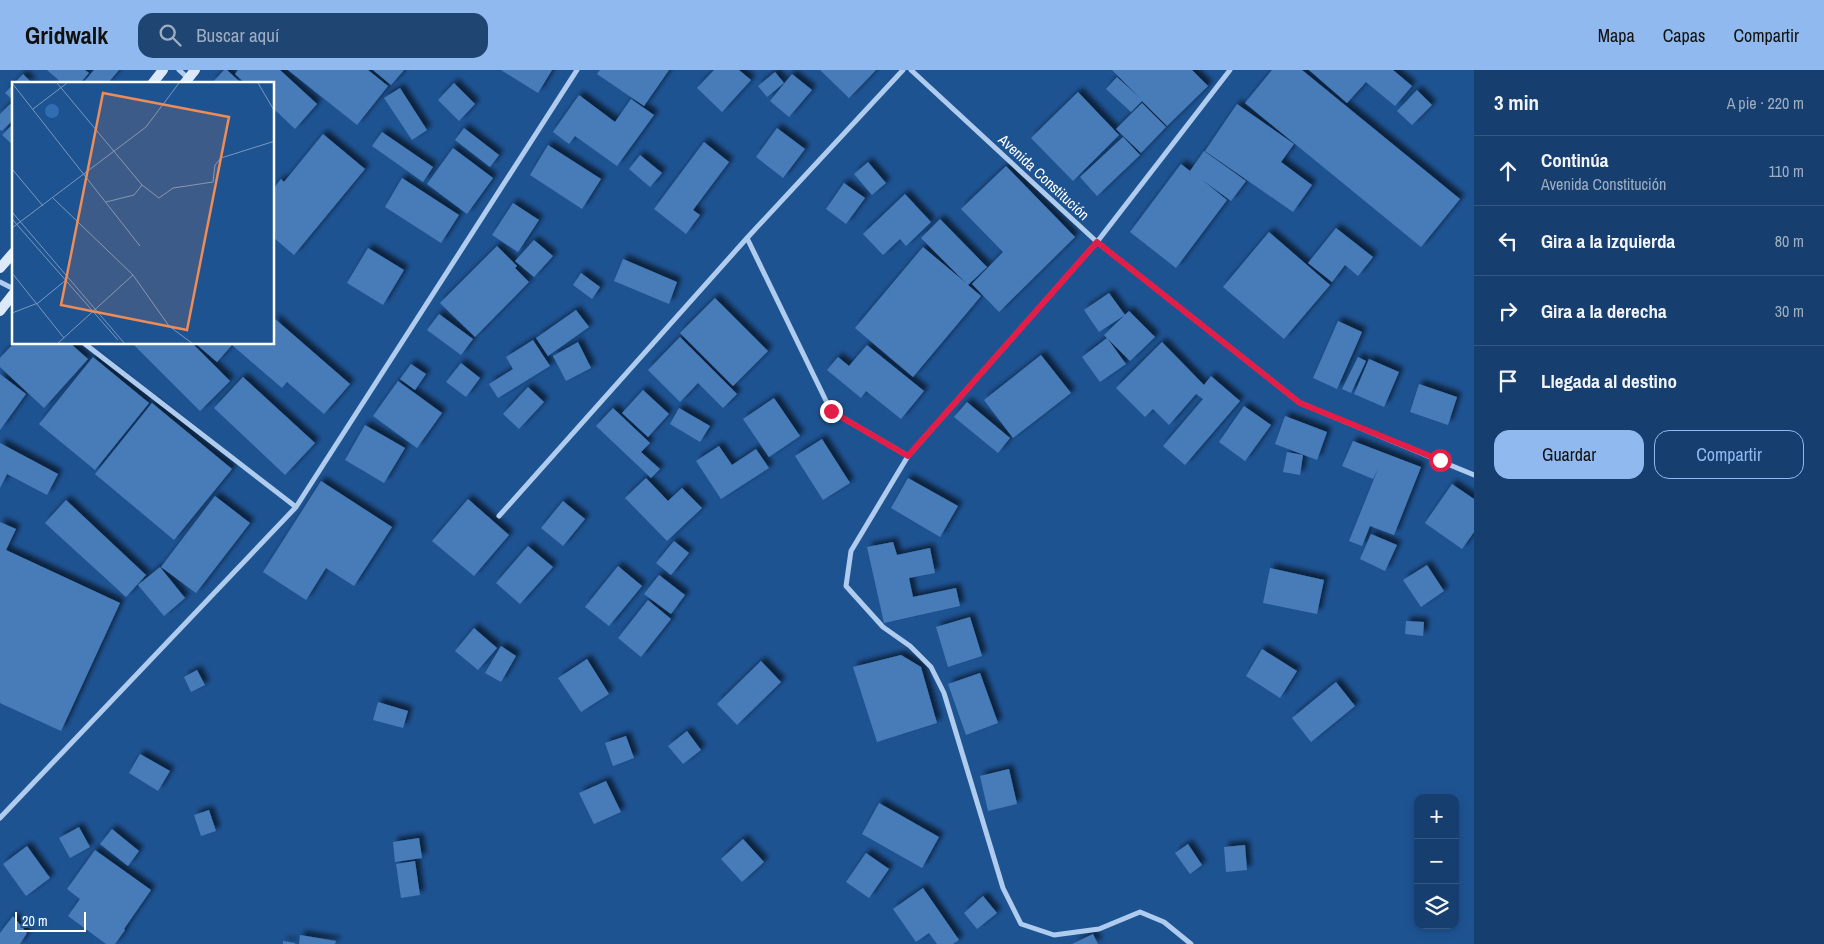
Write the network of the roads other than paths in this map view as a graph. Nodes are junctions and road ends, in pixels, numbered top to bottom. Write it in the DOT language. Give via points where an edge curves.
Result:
graph roads {
  1 [pos="163,70"];
  2 [pos="178,70"];
  3 [pos="577,70"];
  4 [pos="903,70"];
  5 [pos="911,70"];
  6 [pos="1230,70"];
  7 [pos="189,77"];
  8 [pos="154,82"];
  9 [pos="746,238"];
  10 [pos="1097,242"];
  11 [pos="12,254"];
  12 [pos="0,268"];
  13 [pos="0,282"];
  14 [pos="12,290"];
  15 [pos="12,294"];
  16 [pos="0,310"];
  17 [pos="86,345"];
  18 [pos="908,456"];
  19 [pos="1474,475"];
  20 [pos="296,507"];
  21 [pos="500,516"];
  22 [pos="0,818"];
  23 [pos="1191,944"];
  1 -- 8 [label="main road"];
  2 -- 7 [label="street"];
  3 -- 20 [label="street"];
  4 -- 9 [label="street"];
  5 -- 10 [label="street, Avenida Constitución"];
  6 -- 10 [label="street"];
  9 -- 18 [label="street" via="831,411"];
  9 -- 21 [label="street"];
  10 -- 18 [label="street"];
  10 -- 19 [label="street, Avenida Constitución" via="1300,403"];
  11 -- 12 [label="main road"];
  13 -- 14 [label="street"];
  15 -- 16 [label="main road"];
  17 -- 20 [label="street"];
  18 -- 23 [label="street" via="850,551 846,586 883,627 910,646 931,667 940,684 1003,888 1021,924 1054,935 1098,929 1140,912 1164,922"];
  20 -- 22 [label="street"];
}
